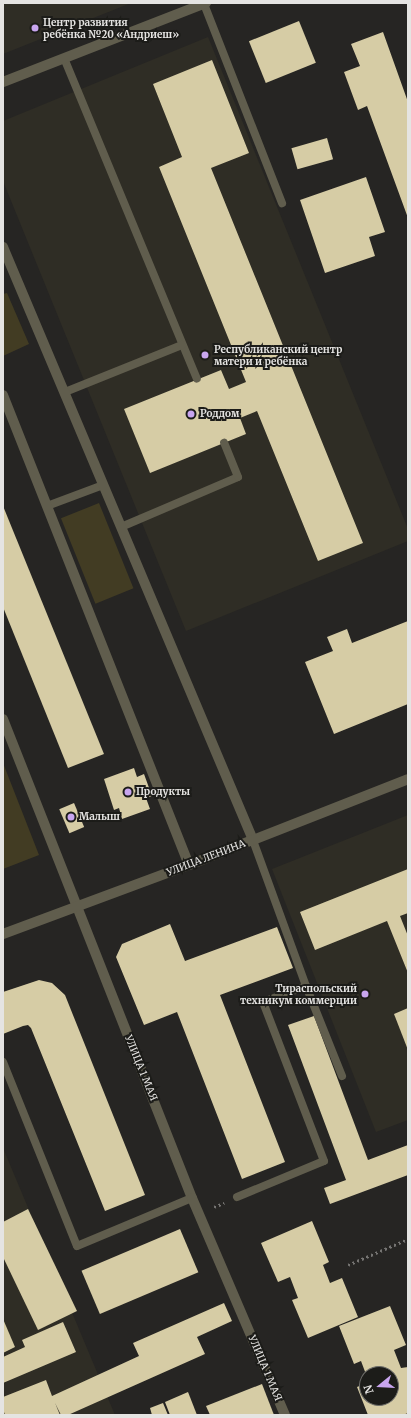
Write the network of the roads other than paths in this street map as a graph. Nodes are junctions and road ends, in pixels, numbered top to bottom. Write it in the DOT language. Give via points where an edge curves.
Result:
graph roads {
  1 [pos="205,3"];
  2 [pos="64,58"];
  3 [pos="3,82"];
  4 [pos="282,202"];
  5 [pos="3,247"];
  6 [pos="7,267"];
  7 [pos="182,345"];
  8 [pos="197,379"];
  9 [pos="64,392"];
  10 [pos="3,395"];
  11 [pos="224,443"];
  12 [pos="103,485"];
  13 [pos="47,506"];
  14 [pos="121,527"];
  15 [pos="3,719"];
  16 [pos="408,779"];
  17 [pos="253,840"];
  18 [pos="189,864"];
  19 [pos="76,907"];
  20 [pos="3,934"];
  21 [pos="306,986"];
  22 [pos="3,1062"];
  23 [pos="342,1076"];
  24 [pos="237,1197"];
  25 [pos="192,1198"];
  26 [pos="285,1415"];
  1 -- 2 [label="street"];
  1 -- 4 [label="lane"];
  2 -- 3 [label="street"];
  2 -- 7 [label="lane"];
  5 -- 6 [label="street"];
  6 -- 9 [label="street"];
  7 -- 8 [label="lane"];
  7 -- 9 [label="lane"];
  9 -- 12 [label="street"];
  10 -- 13 [label="street"];
  11 -- 14 [label="lane" via="238,477"];
  12 -- 13 [label="lane"];
  12 -- 14 [label="street"];
  13 -- 18 [label="street"];
  14 -- 17 [label="street"];
  15 -- 19 [label="street, УЛИЦА 1 МАЯ"];
  16 -- 17 [label="street, УЛИЦА ЛЕНИНА"];
  17 -- 18 [label="street, УЛИЦА ЛЕНИНА"];
  17 -- 21 [label="lane"];
  18 -- 19 [label="street, УЛИЦА ЛЕНИНА"];
  19 -- 20 [label="street, УЛИЦА ЛЕНИНА"];
  19 -- 25 [label="street, УЛИЦА 1 МАЯ"];
  21 -- 23 [label="lane"];
  21 -- 24 [label="lane" via="263,1002 324,1161"];
  22 -- 25 [label="lane" via="77,1246"];
  25 -- 26 [label="street, УЛИЦА 1 МАЯ"];
}
